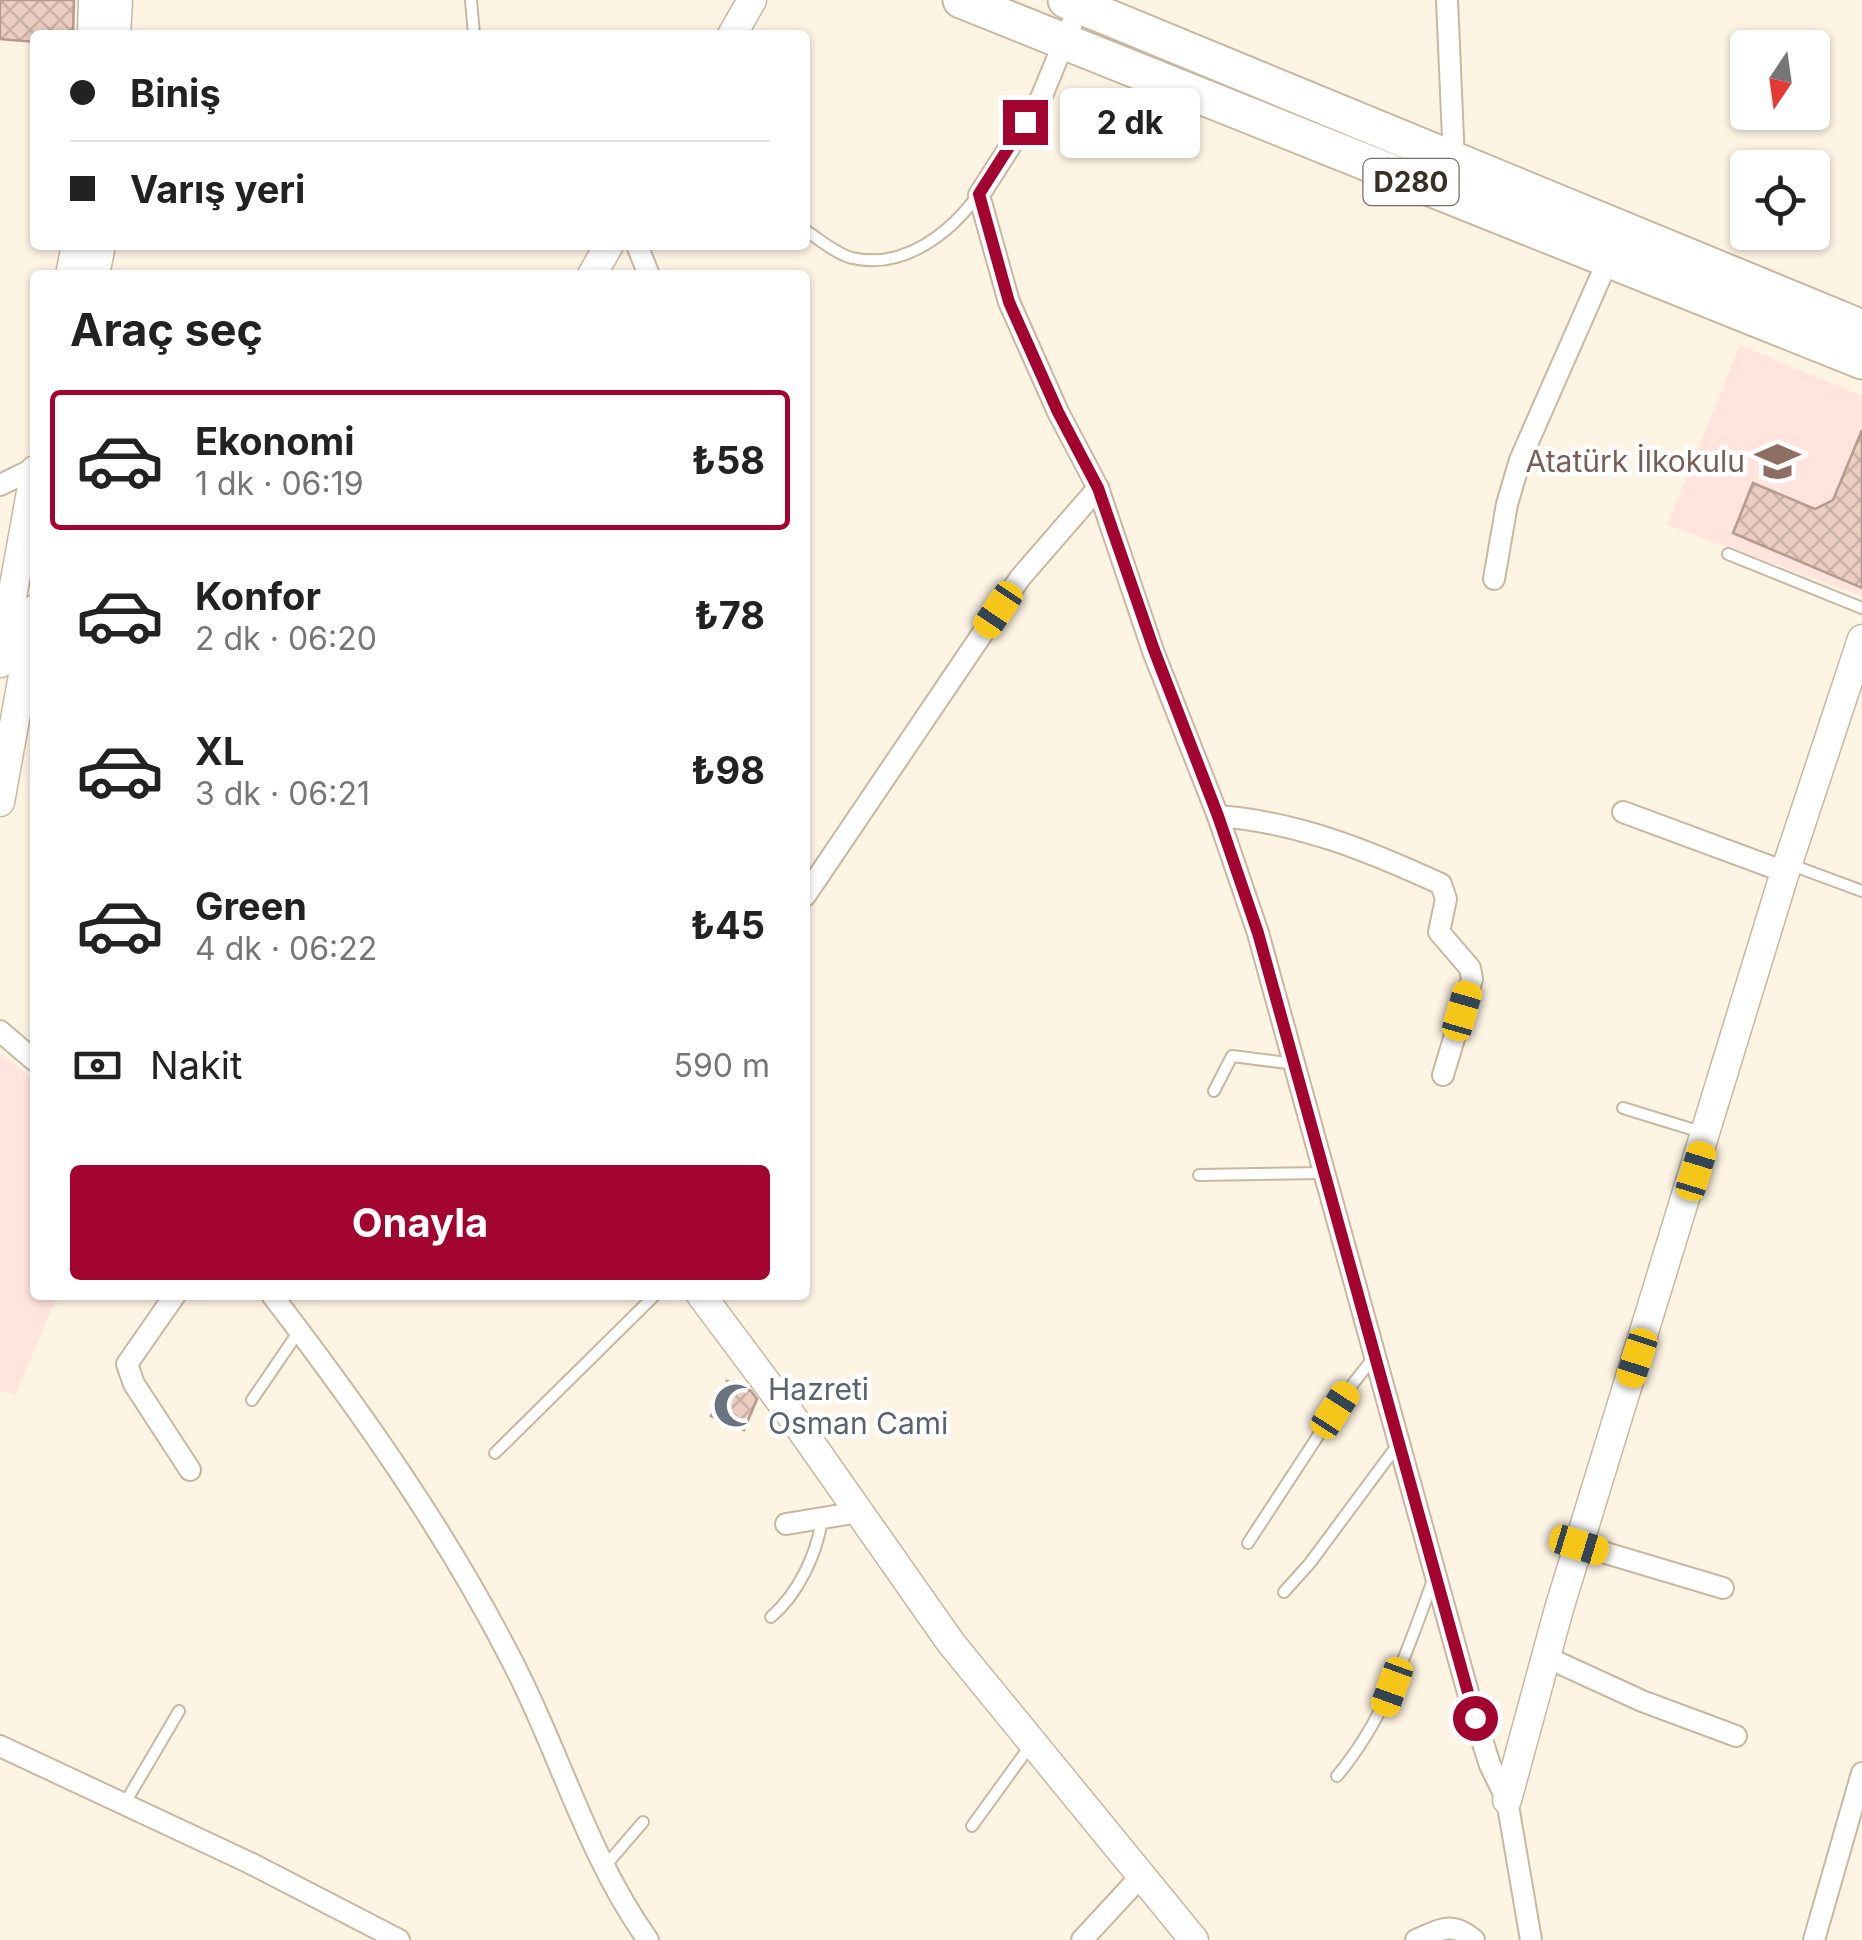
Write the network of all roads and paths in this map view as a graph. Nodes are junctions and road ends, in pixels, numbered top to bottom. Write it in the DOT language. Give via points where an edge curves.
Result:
graph roads {
  1 [pos="93,0"];
  2 [pos="118,0"];
  3 [pos="471,0"];
  4 [pos="752,0"];
  5 [pos="961,0"];
  6 [pos="1446,0"];
  7 [pos="1073,3"];
  8 [pos="92,30"];
  9 [pos="116,30"];
  10 [pos="474,30"];
  11 [pos="735,30"];
  12 [pos="1064,44"];
  13 [pos="1454,162"];
  14 [pos="979,194"];
  15 [pos="810,233"];
  16 [pos="1608,260"];
  17 [pos="1862,328"];
  18 [pos="1862,361"];
  19 [pos="30,472"];
  20 [pos="0,485"];
  21 [pos="1098,488"];
  22 [pos="30,498"];
  23 [pos="1728,554"];
  24 [pos="1494,579"];
  25 [pos="1862,608"];
  26 [pos="30,636"];
  27 [pos="1862,639"];
  28 [pos="0,663"];
  29 [pos="0,802"];
  30 [pos="1623,812"];
  31 [pos="1218,816"];
  32 [pos="1786,868"];
  33 [pos="810,889"];
  34 [pos="1862,891"];
  35 [pos="0,1031"];
  36 [pos="30,1056"];
  37 [pos="1296,1064"];
  38 [pos="1443,1075"];
  39 [pos="1214,1091"];
  40 [pos="1623,1108"];
  41 [pos="1707,1134"];
  42 [pos="1325,1173"];
  43 [pos="1199,1175"];
  44 [pos="171,1300"];
  45 [pos="276,1300"];
  46 [pos="650,1300"];
  47 [pos="705,1300"];
  48 [pos="299,1330"];
  49 [pos="1375,1356"];
  50 [pos="252,1400"];
  51 [pos="1399,1443"];
  52 [pos="495,1452"];
  53 [pos="190,1470"];
  54 [pos="858,1512"];
  55 [pos="823,1518"];
  56 [pos="786,1524"];
  57 [pos="1248,1543"];
  58 [pos="1579,1545"];
  59 [pos="1435,1574"];
  60 [pos="1722,1588"];
  61 [pos="1284,1592"];
  62 [pos="771,1618"];
  63 [pos="1546,1656"];
  64 [pos="179,1711"];
  65 [pos="1736,1736"];
  66 [pos="1033,1742"];
  67 [pos="0,1746"];
  68 [pos="1862,1774"];
  69 [pos="1337,1776"];
  70 [pos="1507,1800"];
  71 [pos="125,1804"];
  72 [pos="644,1822"];
  73 [pos="972,1826"];
  74 [pos="606,1865"];
  75 [pos="1142,1876"];
  76 [pos="399,1940"];
  77 [pos="648,1940"];
  78 [pos="1082,1940"];
  79 [pos="1194,1940"];
  80 [pos="1416,1940"];
  81 [pos="1474,1940"];
  82 [pos="1530,1940"];
  83 [pos="1814,1940"];
  1 -- 8 [label="street"];
  2 -- 9 [label="street"];
  3 -- 10 [label="lane"];
  4 -- 11 [label="street"];
  5 -- 12 [label="highway, D280"];
  6 -- 13 [label="street"];
  7 -- 12 [label="street"];
  7 -- 13 [label="highway, D280"];
  12 -- 14 [label="street" via="1041,98"];
  12 -- 16 [label="highway, D280"];
  13 -- 17 [label="highway, D280"];
  14 -- 15 [label="lane" via="946,233 900,254 849,258"];
  14 -- 21 [label="street" via="1009,302"];
  16 -- 18 [label="highway, D280"];
  16 -- 24 [label="street" via="1520,460"];
  19 -- 20 [label="street"];
  21 -- 31 [label="street"];
  21 -- 33 [label="street" via="1020,578"];
  22 -- 28 [label="street"];
  23 -- 25 [label="lane"];
  26 -- 29 [label="street"];
  27 -- 32 [label="street"];
  30 -- 32 [label="street"];
  31 -- 37 [label="street"];
  31 -- 38 [label="street" via="1316,834 1440,884 1446,899 1439,932 1472,979"];
  32 -- 34 [label="lane"];
  32 -- 41 [label="street"];
  35 -- 36 [label="street"];
  37 -- 39 [label="lane" via="1232,1056"];
  37 -- 42 [label="street"];
  40 -- 41 [label="lane"];
  41 -- 58 [label="street"];
  42 -- 43 [label="lane"];
  42 -- 49 [label="street"];
  44 -- 53 [label="street" via="127,1364"];
  45 -- 48 [label="street"];
  46 -- 52 [label="lane"];
  47 -- 54 [label="street"];
  48 -- 50 [label="lane"];
  48 -- 74 [label="street" via="397,1468 482,1605"];
  49 -- 51 [label="street"];
  49 -- 57 [label="lane"];
  51 -- 59 [label="street"];
  51 -- 61 [label="lane"];
  54 -- 55 [label="street"];
  54 -- 66 [label="street" via="951,1643"];
  55 -- 56 [label="street"];
  55 -- 62 [label="lane" via="803,1573"];
  58 -- 60 [label="street"];
  58 -- 63 [label="street"];
  59 -- 69 [label="lane" via="1384,1708"];
  59 -- 70 [label="street" via="1480,1734"];
  63 -- 65 [label="street"];
  63 -- 70 [label="street"];
  64 -- 71 [label="lane"];
  66 -- 73 [label="lane"];
  66 -- 75 [label="street"];
  67 -- 71 [label="street"];
  68 -- 83 [label="street"];
  70 -- 82 [label="street"];
  71 -- 76 [label="street"];
  72 -- 74 [label="lane"];
  74 -- 77 [label="street"];
  75 -- 78 [label="street"];
  75 -- 79 [label="street"];
  80 -- 81 [label="street" via="1448,1928"];
}
